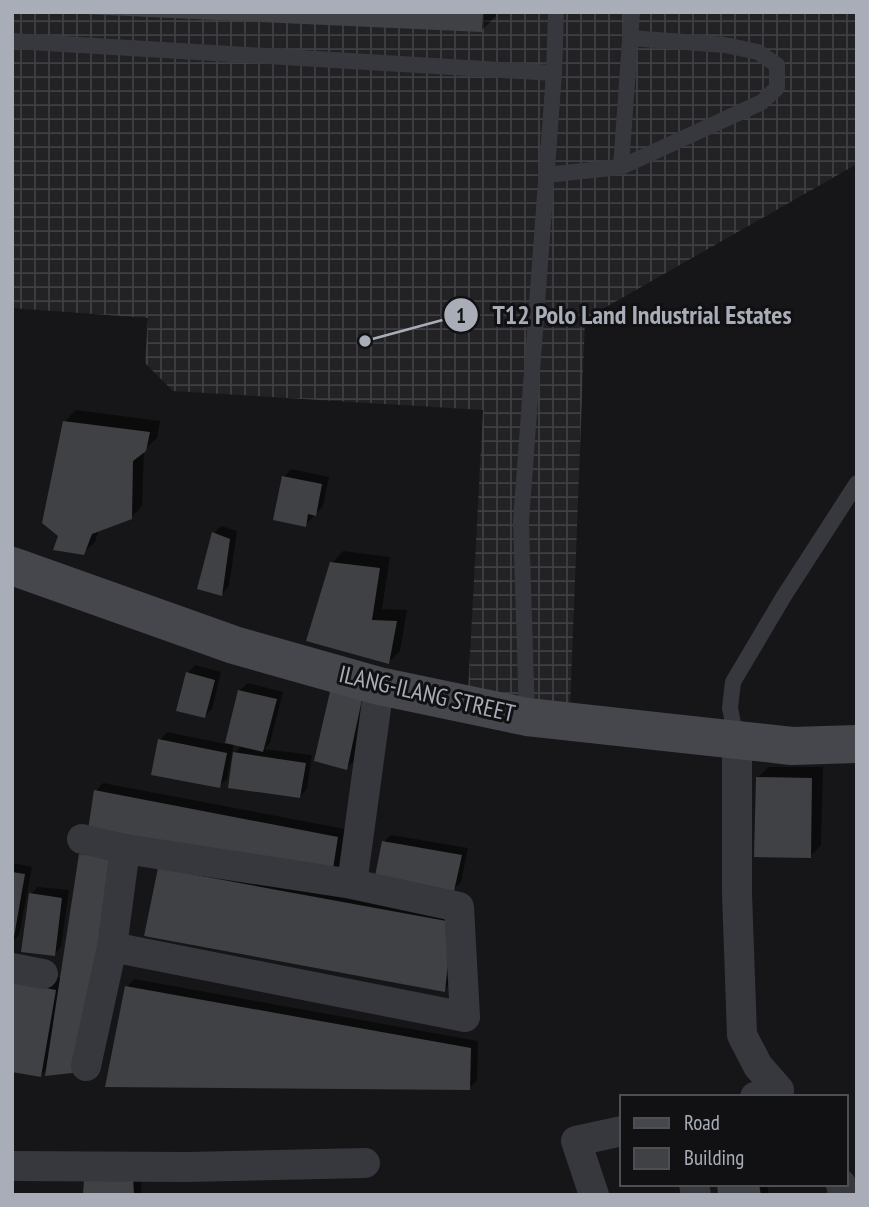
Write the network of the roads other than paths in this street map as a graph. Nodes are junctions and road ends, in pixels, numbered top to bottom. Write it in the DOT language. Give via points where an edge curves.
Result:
graph roads {
  1 [pos="556,12"];
  2 [pos="632,12"];
  3 [pos="630,38"];
  4 [pos="12,41"];
  5 [pos="554,74"];
  6 [pos="621,167"];
  7 [pos="547,175"];
  8 [pos="857,483"];
  9 [pos="12,566"];
  10 [pos="379,686"];
  11 [pos="527,717"];
  12 [pos="737,741"];
  13 [pos="857,744"];
  14 [pos="82,839"];
  15 [pos="125,849"];
  16 [pos="352,884"];
  17 [pos="112,947"];
  18 [pos="12,968"];
  19 [pos="43,974"];
  20 [pos="86,1066"];
  21 [pos="774,1095"];
  22 [pos="620,1131"];
  23 [pos="365,1163"];
  24 [pos="12,1166"];
  25 [pos="594,1195"];
  1 -- 5 [label="lane"];
  2 -- 3 [label="lane"];
  3 -- 6 [label="lane"];
  3 -- 6 [label="lane" via="758,52 777,65 777,88 762,102"];
  4 -- 5 [label="lane"];
  5 -- 7 [label="lane"];
  6 -- 7 [label="lane"];
  7 -- 11 [label="lane" via="521,521"];
  8 -- 12 [label="lane" via="733,682 730,708"];
  9 -- 10 [label="street, ILANG-ILANG STREET" via="234,645"];
  10 -- 11 [label="street, ILANG-ILANG STREET"];
  10 -- 16 [label="street"];
  11 -- 12 [label="street, ILANG-ILANG STREET"];
  12 -- 13 [label="street, ILANG-ILANG STREET" via="792,746"];
  12 -- 21 [label="street" via="742,1035"];
  14 -- 15 [label="street"];
  15 -- 16 [label="street"];
  15 -- 17 [label="street"];
  16 -- 17 [label="street" via="459,907 465,1017"];
  17 -- 20 [label="street"];
  18 -- 19 [label="street"];
  22 -- 25 [label="street" via="576,1141"];
  23 -- 24 [label="street"];
}
